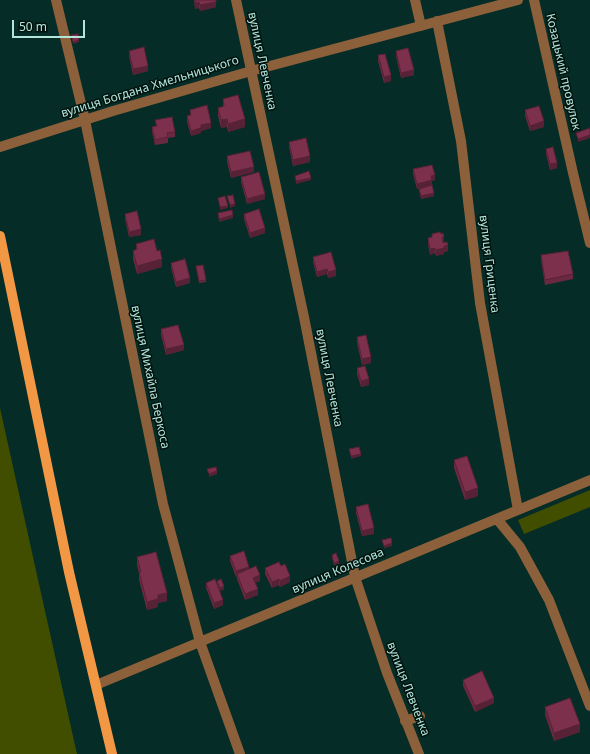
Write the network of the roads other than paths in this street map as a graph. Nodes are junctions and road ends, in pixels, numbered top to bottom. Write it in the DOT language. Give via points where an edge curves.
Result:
graph roads {
  1 [pos="56,0"];
  2 [pos="236,0"];
  3 [pos="415,0"];
  4 [pos="518,0"];
  5 [pos="534,0"];
  6 [pos="437,21"];
  7 [pos="421,26"];
  8 [pos="251,71"];
  9 [pos="85,120"];
  10 [pos="0,147"];
  11 [pos="0,236"];
  12 [pos="590,243"];
  13 [pos="590,480"];
  14 [pos="518,510"];
  15 [pos="497,519"];
  16 [pos="355,578"];
  17 [pos="200,642"];
  18 [pos="96,685"];
  19 [pos="590,706"];
  20 [pos="420,716"];
  21 [pos="405,721"];
  22 [pos="112,754"];
  23 [pos="240,754"];
  24 [pos="419,754"];
  1 -- 9 [label="street, вулиця Михайла Беркоса"];
  2 -- 8 [label="street, вулиця Левченка"];
  3 -- 7 [label="street"];
  4 -- 6 [label="street, вулиця Богдана Хмельницького"];
  5 -- 12 [label="street, Козацький провулок"];
  6 -- 7 [label="street, вулиця Богдана Хмельницького"];
  6 -- 14 [label="street, вулиця Гриценка" via="461,141 480,302"];
  7 -- 8 [label="street, вулиця Богдана Хмельницького"];
  8 -- 9 [label="street, вулиця Богдана Хмельницького"];
  8 -- 16 [label="street, вулиця Левченка" via="304,318"];
  9 -- 10 [label="street, вулиця Богдана Хмельницького"];
  9 -- 17 [label="street, вулиця Михайла Беркоса" via="163,504"];
  11 -- 18 [label="main road" via="69,572"];
  13 -- 14 [label="street, вулиця Колесова"];
  14 -- 15 [label="street, вулиця Колесова"];
  15 -- 16 [label="street, вулиця Колесова"];
  15 -- 19 [label="street" via="520,547 548,600"];
  16 -- 17 [label="street, вулиця Колесова"];
  16 -- 21 [label="street, вулиця Левченка"];
  17 -- 18 [label="street, вулиця Колесова"];
  17 -- 23 [label="street, вулиця Михайла Беркоса"];
  18 -- 22 [label="main road"];
  20 -- 21 [label="street"];
  21 -- 24 [label="street, вулиця Левченка"];
}
